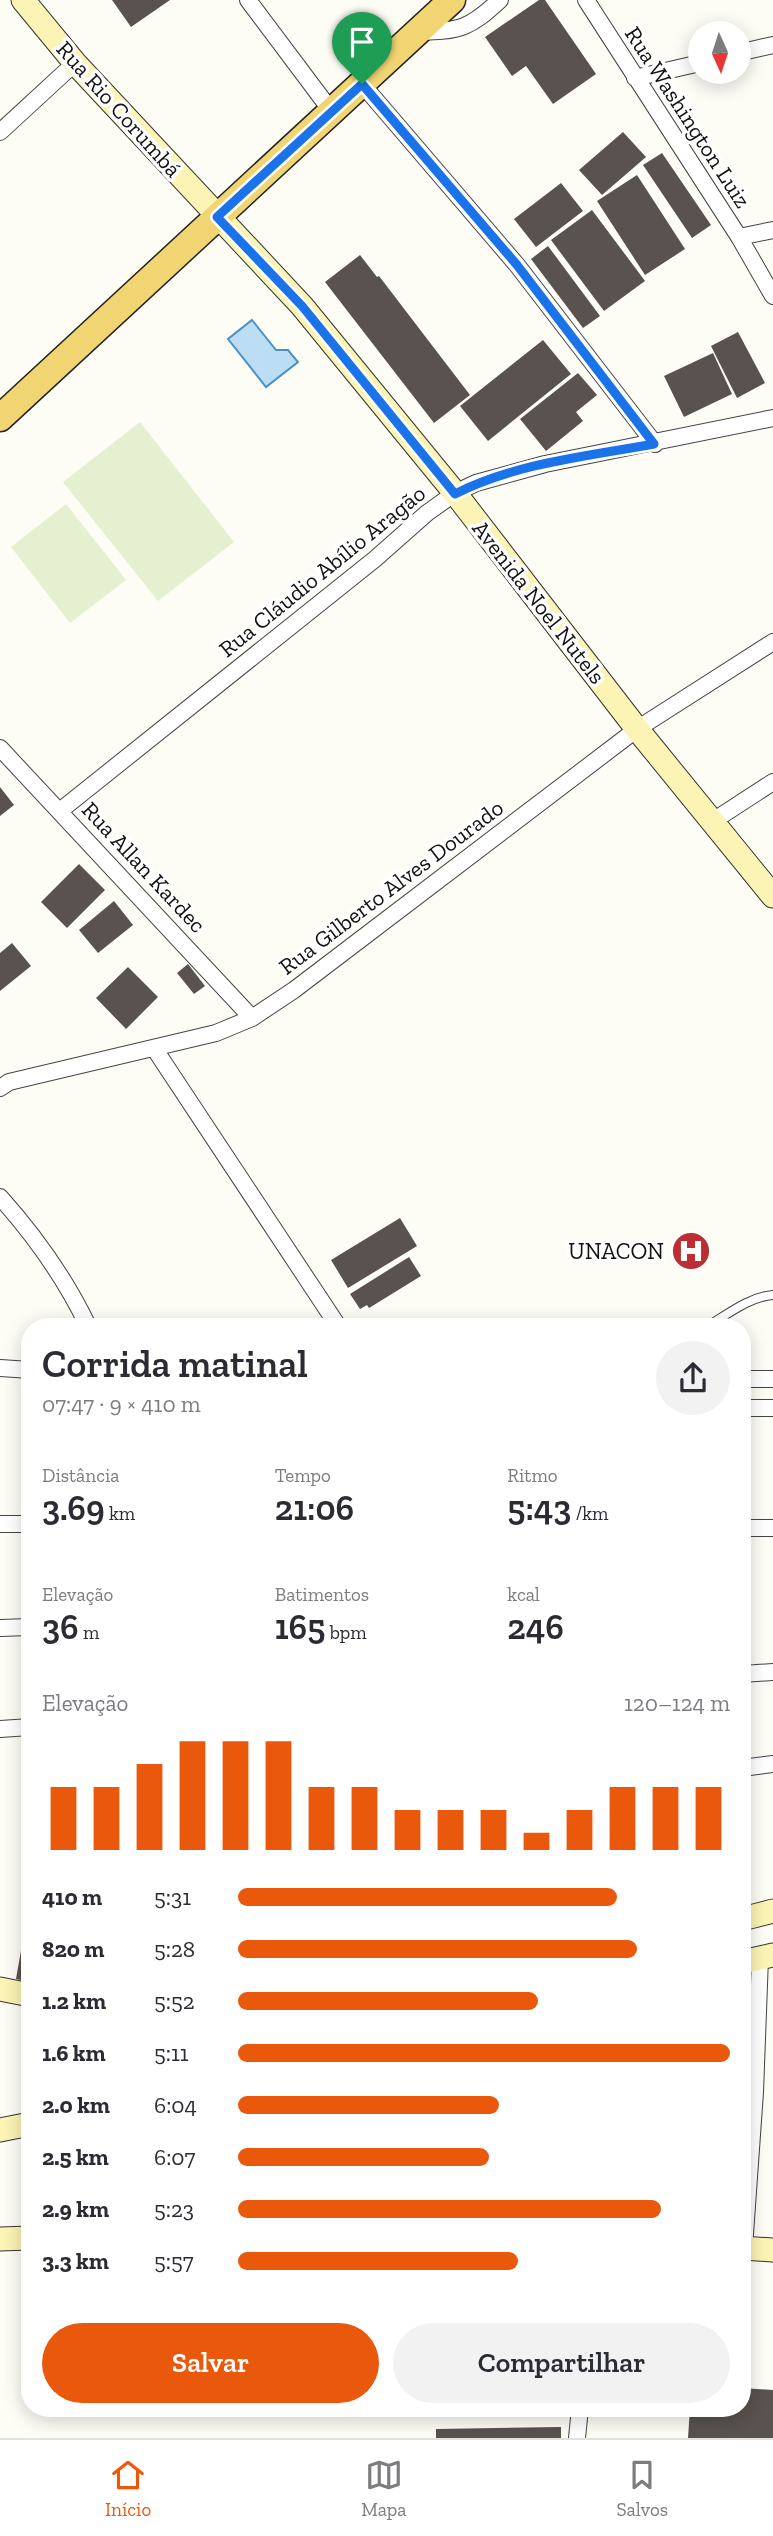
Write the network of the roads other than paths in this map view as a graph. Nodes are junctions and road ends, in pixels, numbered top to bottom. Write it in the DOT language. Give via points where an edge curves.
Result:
graph roads {
  1 [pos="23,0"];
  2 [pos="248,0"];
  3 [pos="452,0"];
  4 [pos="500,0"];
  5 [pos="586,0"];
  6 [pos="418,32"];
  7 [pos="773,45"];
  8 [pos="751,51"];
  9 [pos="75,63"];
  10 [pos="688,66"];
  11 [pos="635,78"];
  12 [pos="362,84"];
  13 [pos="332,112"];
  14 [pos="0,132"];
  15 [pos="217,217"];
  16 [pos="773,230"];
  17 [pos="739,237"];
  18 [pos="773,296"];
  19 [pos="0,418"];
  20 [pos="773,418"];
  21 [pos="654,444"];
  22 [pos="455,494"];
  23 [pos="773,642"];
  24 [pos="637,729"];
  25 [pos="0,748"];
  26 [pos="773,782"];
  27 [pos="61,810"];
  28 [pos="713,821"];
  29 [pos="773,896"];
  30 [pos="252,1018"];
  31 [pos="154,1048"];
  32 [pos="3,1081"];
  33 [pos="0,1197"];
  34 [pos="773,1295"];
  35 [pos="84,1318"];
  36 [pos="333,1318"];
  37 [pos="721,1318"];
  38 [pos="0,1368"];
  39 [pos="21,1369"];
  40 [pos="751,1379"];
  41 [pos="773,1379"];
  42 [pos="751,1408"];
  43 [pos="773,1408"];
  44 [pos="0,1524"];
  45 [pos="21,1524"];
  46 [pos="751,1528"];
  47 [pos="773,1528"];
  48 [pos="21,1627"];
  49 [pos="0,1628"];
  50 [pos="773,1672"];
  51 [pos="751,1673"];
  52 [pos="21,1728"];
  53 [pos="0,1729"];
  54 [pos="773,1764"];
  55 [pos="751,1767"];
  56 [pos="773,1911"];
  57 [pos="751,1917"];
  58 [pos="758,1958"];
  59 [pos="0,1989"];
  60 [pos="21,1993"];
  61 [pos="21,2126"];
  62 [pos="0,2130"];
  63 [pos="751,2144"];
  64 [pos="21,2238"];
  65 [pos="0,2239"];
  66 [pos="751,2249"];
  67 [pos="773,2250"];
  68 [pos="579,2417"];
  69 [pos="577,2438"];
  1 -- 9 [label="street, Rua Rio Corumbá"];
  2 -- 13 [label="street"];
  3 -- 6 [label="main road"];
  4 -- 6 [label="street" via="482,17 454,31"];
  5 -- 11 [label="street, Rua Washington Luiz"];
  6 -- 12 [label="main road"];
  7 -- 8 [label="street"];
  9 -- 14 [label="street"];
  9 -- 15 [label="street, Rua Rio Corumbá"];
  10 -- 11 [label="street"];
  11 -- 17 [label="street, Rua Washington Luiz"];
  12 -- 13 [label="main road"];
  12 -- 21 [label="street" via="517,265"];
  13 -- 15 [label="main road"];
  15 -- 19 [label="main road"];
  15 -- 22 [label="street, Avenida Noel Nutels" via="302,306"];
  16 -- 17 [label="street"];
  17 -- 18 [label="street, Rua Washington Luiz"];
  20 -- 21 [label="street, Rua Cláudio Abílio Aragão"];
  21 -- 22 [label="street, Rua Cláudio Abílio Aragão" via="545,464 476,483"];
  22 -- 24 [label="street, Avenida Noel Nutels"];
  22 -- 27 [label="street, Rua Cláudio Abílio Aragão"];
  23 -- 24 [label="street, Rua Gilberto Alves Dourado"];
  24 -- 28 [label="street, Avenida Noel Nutels"];
  24 -- 30 [label="street, Rua Gilberto Alves Dourado"];
  25 -- 27 [label="street, Rua Allan Kardec"];
  26 -- 28 [label="street"];
  27 -- 30 [label="street, Rua Allan Kardec"];
  28 -- 29 [label="street, Avenida Noel Nutels"];
  30 -- 31 [label="street, Rua Gilberto Alves Dourado"];
  31 -- 32 [label="street, Rua Gilberto Alves Dourado"];
  31 -- 36 [label="street"];
  33 -- 35 [label="street" via="29,1231"];
  34 -- 37 [label="lane" via="748,1301"];
  38 -- 39 [label="street"];
  40 -- 41 [label="street"];
  42 -- 43 [label="street"];
  44 -- 45 [label="street"];
  46 -- 47 [label="street"];
  48 -- 49 [label="street"];
  50 -- 51 [label="street"];
  52 -- 53 [label="street"];
  54 -- 55 [label="street"];
  56 -- 57 [label="street"];
  58 -- 63 [label="street"];
  59 -- 60 [label="street"];
  61 -- 62 [label="street"];
  64 -- 65 [label="street"];
  66 -- 67 [label="street"];
  68 -- 69 [label="street"];
}
